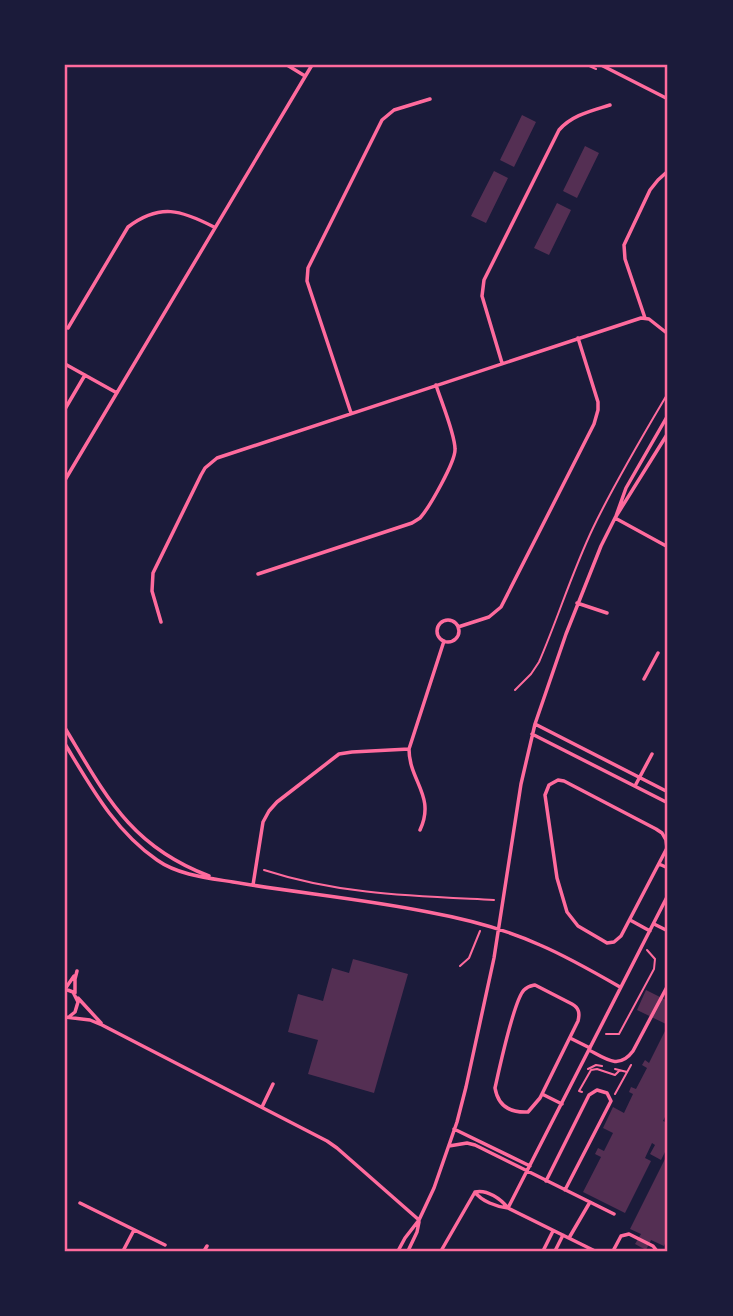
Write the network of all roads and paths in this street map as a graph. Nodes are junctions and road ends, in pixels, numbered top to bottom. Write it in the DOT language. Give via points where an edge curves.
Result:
graph roads {
  1 [pos="286,65"];
  2 [pos="312,65"];
  3 [pos="601,65"];
  4 [pos="305,76"];
  5 [pos="430,99"];
  6 [pos="668,99"];
  7 [pos="610,105"];
  8 [pos="668,171"];
  9 [pos="214,227"];
  10 [pos="645,318"];
  11 [pos="68,328"];
  12 [pos="668,334"];
  13 [pos="578,338"];
  14 [pos="502,363"];
  15 [pos="65,364"];
  16 [pos="85,375"];
  17 [pos="436,385"];
  18 [pos="117,393"];
  19 [pos="668,393"];
  20 [pos="65,409"];
  21 [pos="351,413"];
  22 [pos="668,415"];
  23 [pos="668,433"];
  24 [pos="65,480"];
  25 [pos="615,518"];
  26 [pos="668,547"];
  27 [pos="258,574"];
  28 [pos="578,603"];
  29 [pos="607,612"];
  30 [pos="161,622"];
  31 [pos="458,627"];
  32 [pos="444,641"];
  33 [pos="658,653"];
  34 [pos="644,678"];
  35 [pos="515,690"];
  36 [pos="535,724"];
  37 [pos="65,728"];
  38 [pos="532,734"];
  39 [pos="65,744"];
  40 [pos="410,749"];
  41 [pos="652,754"];
  42 [pos="639,777"];
  43 [pos="635,786"];
  44 [pos="668,792"];
  45 [pos="668,803"];
  46 [pos="420,830"];
  47 [pos="659,864"];
  48 [pos="255,867"];
  49 [pos="668,868"];
  50 [pos="218,879"];
  51 [pos="253,886"];
  52 [pos="668,895"];
  53 [pos="502,901"];
  54 [pos="629,920"];
  55 [pos="653,924"];
  56 [pos="650,931"];
  57 [pos="668,931"];
  58 [pos="479,934"];
  59 [pos="642,947"];
  60 [pos="460,966"];
  61 [pos="668,985"];
  62 [pos="620,987"];
  63 [pos="65,989"];
  64 [pos="76,996"];
  65 [pos="65,1017"];
  66 [pos="102,1025"];
  67 [pos="598,1032"];
  68 [pos="570,1038"];
  69 [pos="590,1049"];
  70 [pos="629,1058"];
  71 [pos="604,1067"];
  72 [pos="613,1069"];
  73 [pos="619,1070"];
  74 [pos="627,1072"];
  75 [pos="575,1077"];
  76 [pos="273,1084"];
  77 [pos="542,1094"];
  78 [pos="589,1095"];
  79 [pos="611,1101"];
  80 [pos="562,1104"];
  81 [pos="261,1107"];
  82 [pos="454,1129"];
  83 [pos="449,1146"];
  84 [pos="528,1169"];
  85 [pos="546,1181"];
  86 [pos="565,1190"];
  87 [pos="590,1202"];
  88 [pos="80,1203"];
  89 [pos="508,1208"];
  90 [pos="614,1214"];
  91 [pos="419,1220"];
  92 [pos="134,1230"];
  93 [pos="554,1231"];
  94 [pos="563,1235"];
  95 [pos="569,1238"];
  96 [pos="165,1245"];
  97 [pos="207,1246"];
  98 [pos="123,1251"];
  99 [pos="204,1251"];
  100 [pos="398,1251"];
  101 [pos="408,1251"];
  102 [pos="442,1251"];
  103 [pos="543,1251"];
  104 [pos="555,1251"];
  105 [pos="595,1251"];
  106 [pos="613,1251"];
  107 [pos="657,1251"];
  1 -- 4 [label="lane"];
  2 -- 4 [label="lane"];
  3 -- 6 [label="lane"];
  4 -- 9 [label="lane"];
  5 -- 21 [label="lane" via="394,110 382,120 308,268 307,281"];
  7 -- 14 [label="lane" via="577,116 559,130 484,281 482,296"];
  8 -- 10 [label="lane" via="650,190 624,245"];
  9 -- 11 [label="lane" via="177,211 140,218 128,227"];
  9 -- 18 [label="lane"];
  10 -- 12 [label="lane"];
  10 -- 13 [label="lane"];
  13 -- 14 [label="lane"];
  13 -- 31 [label="lane" via="598,402 594,424 500,607 489,617"];
  14 -- 17 [label="lane"];
  15 -- 16 [label="lane"];
  16 -- 18 [label="lane"];
  16 -- 20 [label="lane"];
  17 -- 21 [label="lane"];
  17 -- 27 [label="lane" via="455,453 420,518"];
  18 -- 24 [label="lane"];
  19 -- 35 [label="path" via="593,527 539,662"];
  21 -- 30 [label="lane" via="224,454 205,468 153,573 152,590"];
  22 -- 25 [label="lane" via="626,488"];
  23 -- 25 [label="lane"];
  25 -- 26 [label="lane"];
  25 -- 28 [label="lane"];
  28 -- 29 [label="lane"];
  28 -- 36 [label="lane"];
  31 -- 32 [label="lane" via="456,639"];
  31 -- 32 [label="lane" via="449,620 442,622 437,628"];
  32 -- 40 [label="lane"];
  33 -- 34 [label="lane"];
  36 -- 38 [label="lane"];
  36 -- 42 [label="lane"];
  37 -- 50 [label="lane" via="103,791 141,836 190,869"];
  38 -- 43 [label="lane"];
  38 -- 53 [label="lane"];
  39 -- 50 [label="lane" via="96,797 135,843 159,862 187,874"];
  40 -- 46 [label="lane" via="425,803"];
  40 -- 48 [label="lane" via="352,751 334,757 268,811"];
  41 -- 42 [label="lane"];
  42 -- 43 [label="lane"];
  42 -- 44 [label="lane"];
  43 -- 45 [label="lane"];
  47 -- 49 [label="lane"];
  47 -- 54 [label="lane"];
  47 -- 54 [label="lane" via="667,848 662,833 564,781 549,785 545,794 550,833 566,912 578,926 607,943 621,936"];
  48 -- 51 [label="lane"];
  48 -- 53 [label="path" via="298,881 352,890"];
  50 -- 51 [label="lane"];
  51 -- 62 [label="lane" via="475,922 558,953"];
  52 -- 55 [label="lane"];
  53 -- 82 [label="lane" via="473,1060"];
  54 -- 56 [label="lane"];
  55 -- 56 [label="lane"];
  55 -- 57 [label="lane"];
  56 -- 59 [label="lane"];
  58 -- 60 [label="path" via="470,958"];
  59 -- 62 [label="lane"];
  59 -- 67 [label="path" via="655,959 654,970 619,1034"];
  61 -- 70 [label="lane"];
  62 -- 67 [label="lane"];
  63 -- 64 [label="lane"];
  63 -- 64 [label="lane" via="77,971"];
  64 -- 65 [label="lane" via="78,1007"];
  64 -- 66 [label="lane"];
  65 -- 66 [label="lane"];
  66 -- 81 [label="lane"];
  67 -- 69 [label="lane"];
  68 -- 69 [label="lane"];
  68 -- 77 [label="lane"];
  68 -- 77 [label="lane" via="580,1015 576,1006 535,985 525,988 504,1051 496,1098 516,1112 528,1112"];
  69 -- 70 [label="lane" via="614,1062"];
  69 -- 75 [label="lane"];
  70 -- 74 [label="path" via="634,1060"];
  71 -- 75 [label="path" via="592,1067 581,1080"];
  72 -- 73 [label="path"];
  73 -- 74 [label="path"];
  73 -- 78 [label="path" via="615,1075 591,1070 579,1091"];
  74 -- 79 [label="path"];
  75 -- 80 [label="lane"];
  76 -- 81 [label="lane"];
  77 -- 80 [label="lane"];
  78 -- 79 [label="lane" via="597,1090 607,1093"];
  78 -- 85 [label="lane"];
  79 -- 86 [label="lane"];
  80 -- 84 [label="lane"];
  81 -- 91 [label="lane" via="337,1148"];
  82 -- 83 [label="lane"];
  82 -- 84 [label="lane"];
  83 -- 84 [label="lane" via="475,1145"];
  83 -- 91 [label="lane"];
  84 -- 85 [label="lane"];
  84 -- 89 [label="lane"];
  85 -- 86 [label="lane"];
  86 -- 87 [label="lane"];
  87 -- 90 [label="lane"];
  87 -- 95 [label="lane"];
  88 -- 92 [label="lane"];
  89 -- 93 [label="lane"];
  89 -- 102 [label="lane" via="475,1192"];
  91 -- 100 [label="lane"];
  91 -- 101 [label="lane"];
  92 -- 96 [label="lane"];
  92 -- 98 [label="lane"];
  93 -- 94 [label="lane"];
  93 -- 103 [label="lane"];
  94 -- 95 [label="lane"];
  94 -- 104 [label="lane"];
  95 -- 105 [label="lane"];
  97 -- 99 [label="lane"];
  106 -- 107 [label="lane" via="621,1236 629,1234"];
}
